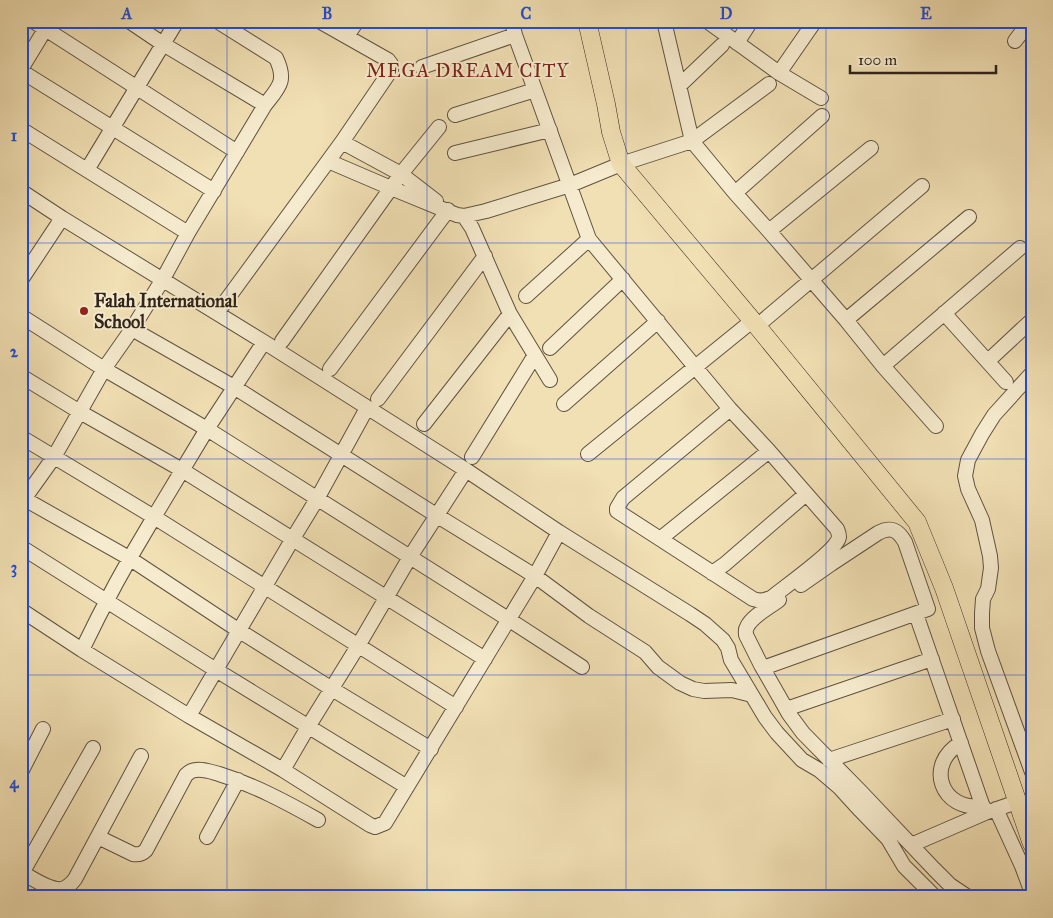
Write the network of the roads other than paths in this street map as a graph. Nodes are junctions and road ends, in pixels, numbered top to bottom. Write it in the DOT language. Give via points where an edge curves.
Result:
graph roads {
  1 [pos="33,21"];
  2 [pos="128,21"];
  3 [pos="177,21"];
  4 [pos="217,21"];
  5 [pos="319,21"];
  6 [pos="357,21"];
  7 [pos="512,21"];
  8 [pos="587,21"];
  9 [pos="664,21"];
  10 [pos="707,21"];
  11 [pos="751,21"];
  12 [pos="815,21"];
  13 [pos="1030,21"];
  14 [pos="48,25"];
  15 [pos="347,36"];
  16 [pos="515,36"];
  17 [pos="1015,41"];
  18 [pos="737,43"];
  19 [pos="163,44"];
  20 [pos="722,45"];
  21 [pos="422,67"];
  22 [pos="21,70"];
  23 [pos="779,73"];
  24 [pos="769,84"];
  25 [pos="679,86"];
  26 [pos="137,88"];
  27 [pos="535,90"];
  28 [pos="821,98"];
  29 [pos="265,105"];
  30 [pos="455,115"];
  31 [pos="822,116"];
  32 [pos="439,127"];
  33 [pos="112,128"];
  34 [pos="21,129"];
  35 [pos="550,130"];
  36 [pos="692,141"];
  37 [pos="342,142"];
  38 [pos="871,148"];
  39 [pos="237,152"];
  40 [pos="455,153"];
  41 [pos="328,161"];
  42 [pos="621,164"];
  43 [pos="87,170"];
  44 [pos="401,174"];
  45 [pos="570,185"];
  46 [pos="922,186"];
  47 [pos="391,188"];
  48 [pos="21,191"];
  49 [pos="214,191"];
  50 [pos="735,193"];
  51 [pos="448,210"];
  52 [pos="464,216"];
  53 [pos="969,217"];
  54 [pos="62,218"];
  55 [pos="769,231"];
  56 [pos="188,233"];
  57 [pos="589,239"];
  58 [pos="1020,248"];
  59 [pos="485,256"];
  60 [pos="26,262"];
  61 [pos="163,279"];
  62 [pos="623,279"];
  63 [pos="21,280"];
  64 [pos="812,280"];
  65 [pos="526,296"];
  66 [pos="217,313"];
  67 [pos="944,313"];
  68 [pos="510,314"];
  69 [pos="21,316"];
  70 [pos="846,320"];
  71 [pos="1032,320"];
  72 [pos="658,321"];
  73 [pos="754,323"];
  74 [pos="132,330"];
  75 [pos="282,340"];
  76 [pos="264,342"];
  77 [pos="550,348"];
  78 [pos="535,355"];
  79 [pos="988,361"];
  80 [pos="883,366"];
  81 [pos="696,367"];
  82 [pos="104,369"];
  83 [pos="330,369"];
  84 [pos="1032,373"];
  85 [pos="21,376"];
  86 [pos="550,380"];
  87 [pos="1006,382"];
  88 [pos="234,387"];
  89 [pos="378,399"];
  90 [pos="564,404"];
  91 [pos="367,408"];
  92 [pos="730,408"];
  93 [pos="80,412"];
  94 [pos="424,424"];
  95 [pos="936,426"];
  96 [pos="207,429"];
  97 [pos="21,437"];
  98 [pos="769,451"];
  99 [pos="588,454"];
  100 [pos="341,455"];
  101 [pos="54,457"];
  102 [pos="472,457"];
  103 [pos="182,470"];
  104 [pos="466,470"];
  105 [pos="806,494"];
  106 [pos="317,499"];
  107 [pos="22,500"];
  108 [pos="436,515"];
  109 [pos="154,517"];
  110 [pos="559,532"];
  111 [pos="660,539"];
  112 [pos="292,540"];
  113 [pos="21,547"];
  114 [pos="410,557"];
  115 [pos="129,558"];
  116 [pos="712,573"];
  117 [pos="534,576"];
  118 [pos="264,587"];
  119 [pos="386,598"];
  120 [pos="106,601"];
  121 [pos="21,610"];
  122 [pos="916,614"];
  123 [pos="508,619"];
  124 [pos="238,630"];
  125 [pos="358,646"];
  126 [pos="82,650"];
  127 [pos="485,659"];
  128 [pos="932,659"];
  129 [pos="582,667"];
  130 [pos="763,668"];
  131 [pos="216,670"];
  132 [pos="332,689"];
  133 [pos="752,696"];
  134 [pos="456,707"];
  135 [pos="786,709"];
  136 [pos="189,716"];
  137 [pos="953,719"];
  138 [pos="308,727"];
  139 [pos="43,729"];
  140 [pos="961,743"];
  141 [pos="93,748"];
  142 [pos="431,749"];
  143 [pos="141,756"];
  144 [pos="830,760"];
  145 [pos="283,770"];
  146 [pos="21,772"];
  147 [pos="1032,772"];
  148 [pos="238,780"];
  149 [pos="407,788"];
  150 [pos="1017,802"];
  151 [pos="988,809"];
  152 [pos="318,820"];
  153 [pos="98,837"];
  154 [pos="207,837"];
  155 [pos="1032,844"];
  156 [pos="911,845"];
  157 [pos="22,873"];
  158 [pos="1032,893"];
  159 [pos="935,897"];
  160 [pos="968,897"];
  1 -- 14 [label="street"];
  2 -- 19 [label="street"];
  3 -- 19 [label="street"];
  4 -- 29 [label="street" via="276,58 282,76"];
  5 -- 15 [label="street"];
  6 -- 15 [label="street"];
  7 -- 16 [label="street"];
  8 -- 42 [label="main road"];
  9 -- 25 [label="street"];
  10 -- 18 [label="street"];
  11 -- 18 [label="street"];
  12 -- 23 [label="street"];
  13 -- 17 [label="street"];
  14 -- 22 [label="street"];
  14 -- 26 [label="street"];
  15 -- 37 [label="street" via="388,60 392,67"];
  16 -- 21 [label="street"];
  16 -- 27 [label="street"];
  18 -- 23 [label="street"];
  19 -- 26 [label="street"];
  19 -- 29 [label="street"];
  20 -- 25 [label="street"];
  22 -- 33 [label="street"];
  23 -- 28 [label="street"];
  24 -- 36 [label="street"];
  25 -- 36 [label="street"];
  26 -- 33 [label="street"];
  26 -- 39 [label="street"];
  27 -- 30 [label="street"];
  27 -- 35 [label="street"];
  29 -- 39 [label="street"];
  31 -- 50 [label="street"];
  32 -- 44 [label="street"];
  33 -- 43 [label="street"];
  33 -- 49 [label="street"];
  34 -- 43 [label="street"];
  35 -- 40 [label="street"];
  35 -- 45 [label="street"];
  36 -- 42 [label="street"];
  36 -- 50 [label="street"];
  37 -- 41 [label="street"];
  37 -- 44 [label="street"];
  38 -- 55 [label="street"];
  39 -- 49 [label="street"];
  41 -- 47 [label="street"];
  41 -- 66 [label="street"];
  42 -- 45 [label="street"];
  42 -- 73 [label="main road"];
  43 -- 56 [label="street"];
  44 -- 47 [label="street"];
  44 -- 51 [label="street"];
  45 -- 52 [label="street"];
  45 -- 57 [label="street"];
  46 -- 64 [label="street"];
  47 -- 51 [label="street"];
  47 -- 75 [label="street"];
  48 -- 54 [label="street"];
  49 -- 56 [label="street"];
  50 -- 55 [label="street"];
  51 -- 52 [label="street"];
  51 -- 83 [label="street"];
  52 -- 59 [label="street"];
  53 -- 70 [label="street"];
  54 -- 60 [label="street"];
  54 -- 61 [label="street"];
  55 -- 64 [label="street"];
  56 -- 61 [label="street"];
  57 -- 62 [label="street"];
  57 -- 65 [label="street"];
  58 -- 67 [label="street"];
  59 -- 68 [label="street"];
  59 -- 89 [label="street"];
  60 -- 63 [label="street"];
  61 -- 66 [label="street"];
  61 -- 74 [label="street"];
  62 -- 72 [label="street"];
  62 -- 77 [label="street"];
  64 -- 70 [label="street"];
  64 -- 73 [label="street"];
  66 -- 76 [label="street"];
  67 -- 79 [label="street"];
  67 -- 80 [label="street"];
  68 -- 78 [label="street"];
  68 -- 94 [label="street"];
  69 -- 82 [label="street"];
  70 -- 80 [label="street"];
  71 -- 79 [label="street"];
  72 -- 81 [label="street"];
  72 -- 90 [label="street"];
  73 -- 81 [label="street"];
  73 -- 150 [label="main road" via="917,522 944,588"];
  74 -- 82 [label="street"];
  74 -- 88 [label="street"];
  76 -- 88 [label="street"];
  76 -- 91 [label="street"];
  78 -- 86 [label="street"];
  78 -- 102 [label="street"];
  79 -- 87 [label="street"];
  80 -- 95 [label="street"];
  81 -- 92 [label="street"];
  81 -- 99 [label="street"];
  82 -- 93 [label="street"];
  82 -- 96 [label="street"];
  84 -- 147 [label="street" via="994,415 968,460 965,476 982,520 990,556 982,628"];
  85 -- 93 [label="street"];
  88 -- 96 [label="street"];
  88 -- 100 [label="street"];
  91 -- 100 [label="street"];
  91 -- 104 [label="street"];
  92 -- 98 [label="street"];
  92 -- 111 [label="street" via="619,503 619,513"];
  93 -- 101 [label="street"];
  93 -- 103 [label="street"];
  96 -- 103 [label="street"];
  96 -- 106 [label="street"];
  97 -- 101 [label="street"];
  98 -- 105 [label="street"];
  98 -- 111 [label="street"];
  100 -- 106 [label="street"];
  100 -- 108 [label="street"];
  101 -- 107 [label="street"];
  101 -- 109 [label="street"];
  103 -- 109 [label="street"];
  103 -- 112 [label="street"];
  104 -- 108 [label="street"];
  104 -- 110 [label="street"];
  105 -- 116 [label="street"];
  105 -- 116 [label="street" via="839,534 827,553 771,598 761,601"];
  106 -- 112 [label="street"];
  106 -- 114 [label="street"];
  107 -- 115 [label="street"];
  108 -- 114 [label="street"];
  108 -- 117 [label="street"];
  109 -- 115 [label="street"];
  109 -- 118 [label="street"];
  110 -- 117 [label="street"];
  110 -- 133 [label="street" via="690,614 719,636"];
  111 -- 116 [label="street"];
  112 -- 118 [label="street"];
  112 -- 119 [label="street"];
  113 -- 120 [label="street"];
  114 -- 119 [label="street"];
  114 -- 123 [label="street"];
  115 -- 120 [label="street"];
  115 -- 124 [label="street"];
  117 -- 123 [label="street"];
  117 -- 133 [label="street" via="645,652 658,667 680,683 704,691 732,690"];
  118 -- 124 [label="street"];
  118 -- 125 [label="street"];
  119 -- 125 [label="street"];
  119 -- 127 [label="street"];
  120 -- 126 [label="street"];
  120 -- 131 [label="street"];
  121 -- 126 [label="street"];
  122 -- 128 [label="street"];
  122 -- 130 [label="street"];
  122 -- 130 [label="street" via="928,609 905,542 894,530 884,530 752,620 746,635"];
  123 -- 127 [label="street"];
  123 -- 129 [label="street"];
  124 -- 131 [label="street"];
  124 -- 132 [label="street"];
  125 -- 132 [label="street"];
  125 -- 134 [label="street"];
  126 -- 136 [label="street"];
  127 -- 134 [label="street"];
  128 -- 135 [label="street"];
  128 -- 137 [label="street"];
  130 -- 135 [label="street"];
  131 -- 136 [label="street"];
  131 -- 138 [label="street"];
  132 -- 138 [label="street"];
  132 -- 142 [label="street"];
  133 -- 159 [label="street" via="764,717 791,749 840,788 888,839 904,866"];
  134 -- 142 [label="street"];
  135 -- 144 [label="street" via="803,733"];
  136 -- 145 [label="street"];
  137 -- 140 [label="street"];
  137 -- 144 [label="street"];
  138 -- 145 [label="street"];
  138 -- 149 [label="street"];
  139 -- 146 [label="street"];
  140 -- 151 [label="street"];
  140 -- 151 [label="street" via="942,762 940,771 944,789 956,802"];
  141 -- 157 [label="street"];
  142 -- 149 [label="street"];
  143 -- 153 [label="street"];
  144 -- 156 [label="street"];
  145 -- 149 [label="street" via="375,827 385,823"];
  148 -- 152 [label="street" via="284,800"];
  148 -- 153 [label="street" via="207,771 191,771 142,854 133,854"];
  148 -- 154 [label="street"];
  150 -- 151 [label="street"];
  150 -- 155 [label="main road"];
  151 -- 156 [label="street"];
  151 -- 158 [label="street" via="1022,866"];
  153 -- 157 [label="street" via="69,886 52,888"];
  156 -- 160 [label="street" via="950,885"];
}
